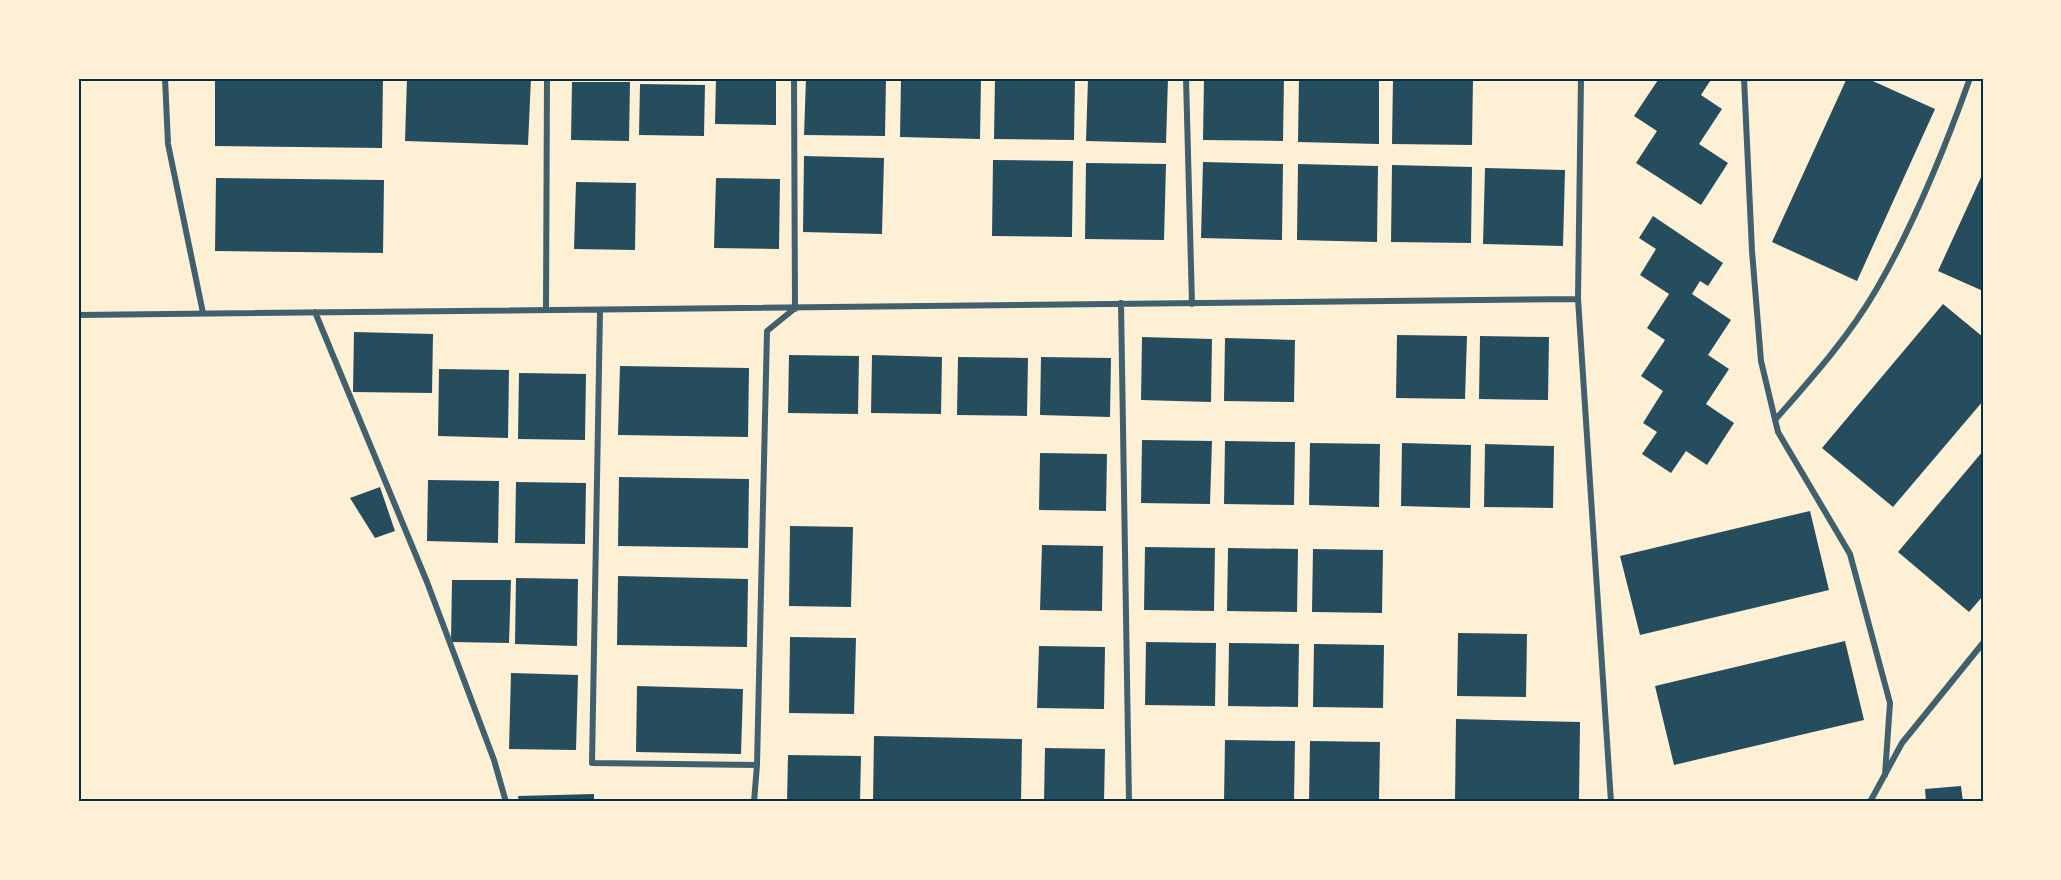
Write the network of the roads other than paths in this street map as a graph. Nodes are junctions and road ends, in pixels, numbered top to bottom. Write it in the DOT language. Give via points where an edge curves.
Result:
graph roads {
  1 [pos="165,78"];
  2 [pos="547,78"];
  3 [pos="794,78"];
  4 [pos="1186,78"];
  5 [pos="1581,78"];
  6 [pos="1744,78"];
  7 [pos="1970,78"];
  8 [pos="1578,299"];
  9 [pos="1120,303"];
  10 [pos="1192,303"];
  11 [pos="546,309"];
  12 [pos="795,309"];
  13 [pos="600,311"];
  14 [pos="315,312"];
  15 [pos="203,313"];
  16 [pos="78,315"];
  17 [pos="1775,420"];
  18 [pos="1983,643"];
  19 [pos="757,765"];
  20 [pos="1885,775"];
  21 [pos="506,802"];
  22 [pos="754,802"];
  23 [pos="1129,802"];
  24 [pos="1611,802"];
  25 [pos="1870,802"];
  1 -- 15 [label="street" via="168,144"];
  2 -- 11 [label="street"];
  3 -- 12 [label="street"];
  4 -- 10 [label="street"];
  5 -- 8 [label="street"];
  6 -- 17 [label="street" via="1761,361"];
  7 -- 17 [label="street" via="1941,160 1875,291 1825,363"];
  8 -- 10 [label="street"];
  8 -- 24 [label="street"];
  9 -- 10 [label="street"];
  9 -- 12 [label="street"];
  9 -- 23 [label="street"];
  11 -- 13 [label="street"];
  11 -- 14 [label="street"];
  12 -- 13 [label="street"];
  12 -- 19 [label="street" via="767,331"];
  13 -- 19 [label="street" via="592,763"];
  14 -- 15 [label="street"];
  14 -- 21 [label="street" via="427,582"];
  15 -- 16 [label="street"];
  17 -- 20 [label="street" via="1778,432 1850,554 1890,703"];
  18 -- 20 [label="street" via="1902,743"];
  19 -- 22 [label="street"];
  20 -- 25 [label="street"];
}
